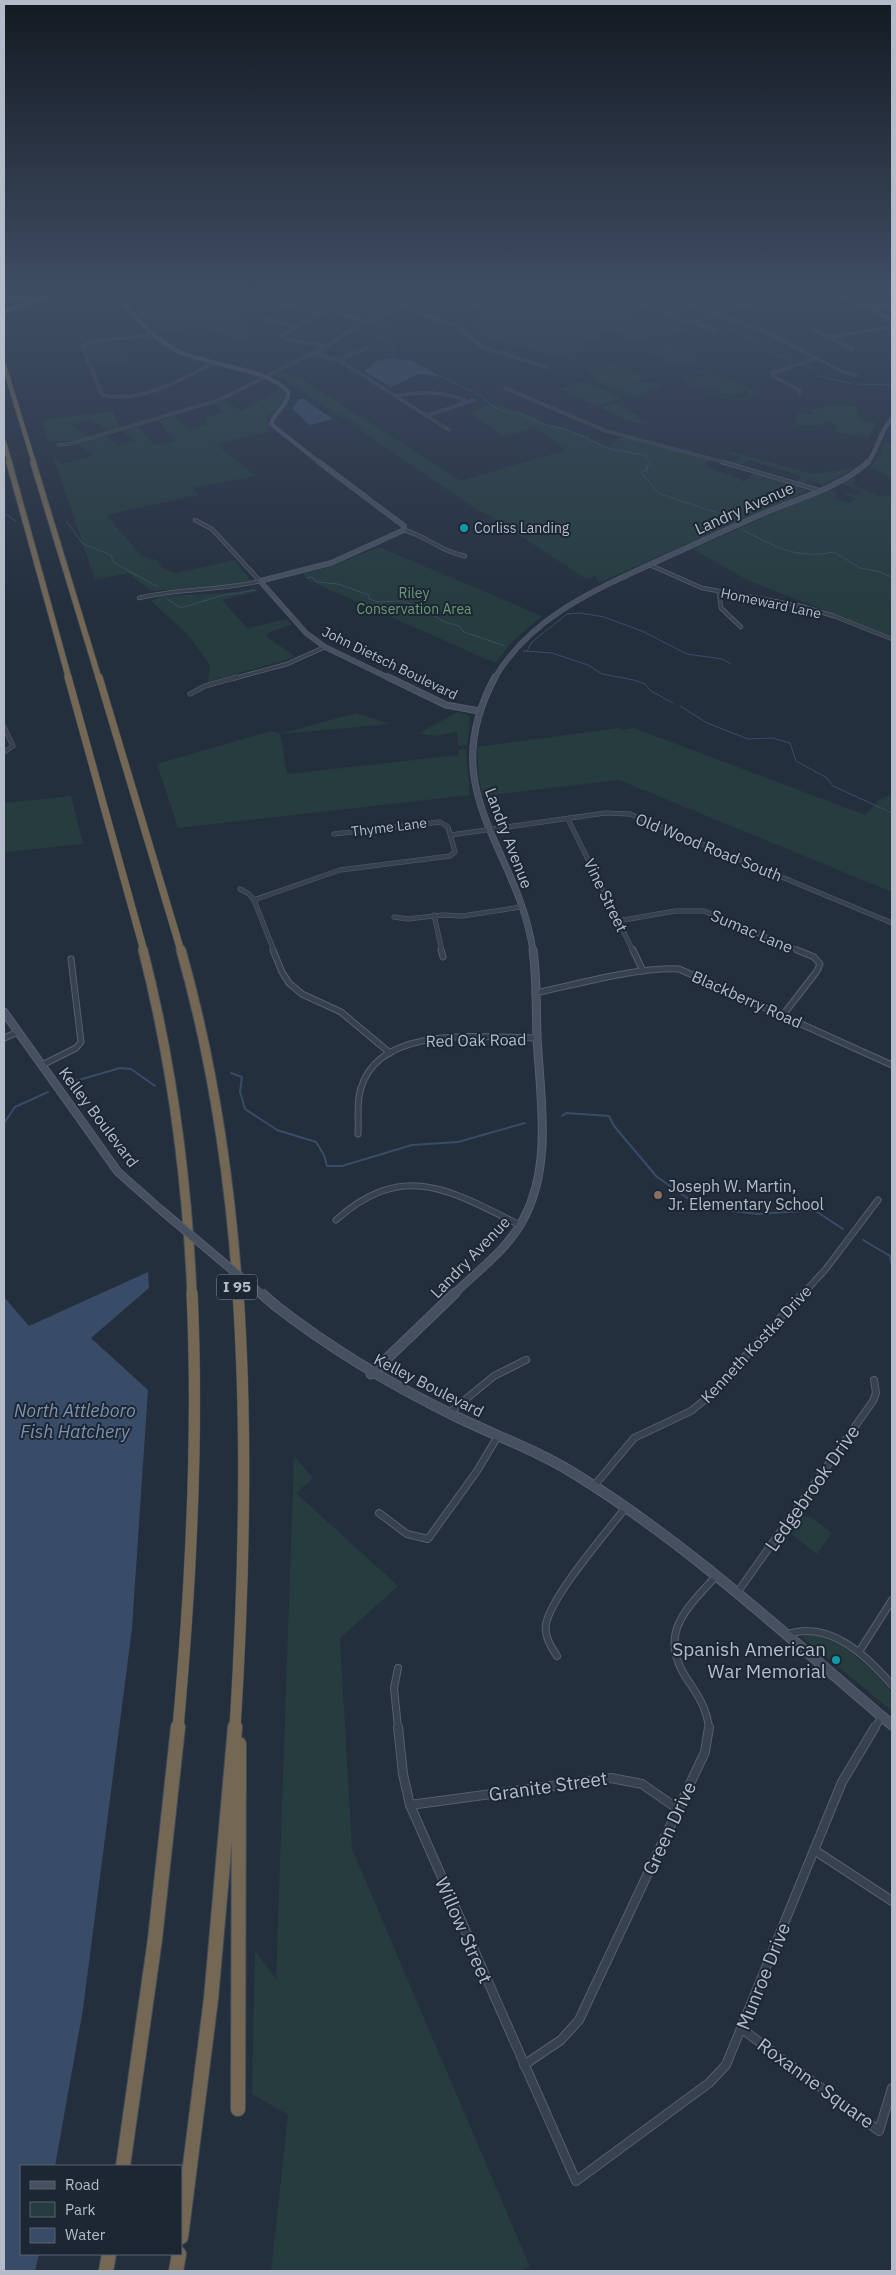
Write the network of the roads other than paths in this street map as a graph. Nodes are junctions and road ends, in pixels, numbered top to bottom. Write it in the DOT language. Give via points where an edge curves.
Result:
graph roads {
  1 [pos="14,397"];
  2 [pos="109,397"];
  3 [pos="124,397"];
  4 [pos="226,397"];
  5 [pos="287,397"];
  6 [pos="398,397"];
  7 [pos="460,397"];
  8 [pos="527,397"];
  9 [pos="474,400"];
  10 [pos="469,402"];
  11 [pos="426,416"];
  12 [pos="892,419"];
  13 [pos="449,430"];
  14 [pos="4,442"];
  15 [pos="58,445"];
  16 [pos="818,490"];
  17 [pos="194,520"];
  18 [pos="404,530"];
  19 [pos="465,556"];
  20 [pos="650,565"];
  21 [pos="260,582"];
  22 [pos="718,592"];
  23 [pos="139,598"];
  24 [pos="742,626"];
  25 [pos="892,639"];
  26 [pos="325,647"];
  27 [pos="190,694"];
  28 [pos="480,711"];
  29 [pos="4,727"];
  30 [pos="4,752"];
  31 [pos="568,819"];
  32 [pos="488,830"];
  33 [pos="334,834"];
  34 [pos="451,835"];
  35 [pos="240,889"];
  36 [pos="254,900"];
  37 [pos="521,907"];
  38 [pos="434,915"];
  39 [pos="394,917"];
  40 [pos="618,921"];
  41 [pos="892,923"];
  42 [pos="443,957"];
  43 [pos="70,959"];
  44 [pos="643,971"];
  45 [pos="535,993"];
  46 [pos="4,1012"];
  47 [pos="783,1015"];
  48 [pos="18,1032"];
  49 [pos="4,1038"];
  50 [pos="537,1038"];
  51 [pos="390,1053"];
  52 [pos="42,1065"];
  53 [pos="892,1065"];
  54 [pos="358,1134"];
  55 [pos="878,1200"];
  56 [pos="336,1220"];
  57 [pos="520,1225"];
  58 [pos="526,1360"];
  59 [pos="372,1374"];
  60 [pos="874,1380"];
  61 [pos="450,1413"];
  62 [pos="498,1436"];
  63 [pos="594,1486"];
  64 [pos="626,1507"];
  65 [pos="380,1513"];
  66 [pos="716,1576"];
  67 [pos="737,1593"];
  68 [pos="892,1600"];
  69 [pos="786,1635"];
  70 [pos="859,1652"];
  71 [pos="240,1654"];
  72 [pos="557,1656"];
  73 [pos="398,1668"];
  74 [pos="892,1685"];
  75 [pos="882,1716"];
  76 [pos="892,1725"];
  77 [pos="410,1805"];
  78 [pos="678,1809"];
  79 [pos="814,1850"];
  80 [pos="892,1901"];
  81 [pos="742,2029"];
  82 [pos="524,2065"];
  83 [pos="892,2088"];
  84 [pos="238,2109"];
  85 [pos="123,2165"];
  86 [pos="576,2181"];
  87 [pos="182,2230"];
  88 [pos="108,2255"];
  89 [pos="179,2255"];
  90 [pos="106,2271"];
  91 [pos="176,2271"];
  1 -- 71 [label="highway, I 95" via="180,942 211,1073 230,1197 242,1371 244,1502"];
  2 -- 3 [label="street"];
  4 -- 15 [label="street"];
  5 -- 18 [label="street" via="287,402 273,415 271,424 274,428 399,521"];
  6 -- 11 [label="street"];
  7 -- 10 [label="street"];
  8 -- 16 [label="street" via="606,431"];
  9 -- 10 [label="street"];
  10 -- 11 [label="street"];
  11 -- 13 [label="street"];
  12 -- 16 [label="street, Landry Avenue" via="866,463 848,476"];
  14 -- 85 [label="highway" via="153,987 176,1112 188,1224 194,1402 186,1630 158,1917"];
  16 -- 20 [label="street, Landry Avenue"];
  17 -- 21 [label="street" via="212,529"];
  18 -- 19 [label="street" via="451,554"];
  18 -- 21 [label="street" via="331,563"];
  20 -- 22 [label="street, Homeward Lane"];
  20 -- 28 [label="street, Landry Avenue" via="578,599 532,631 496,672"];
  21 -- 23 [label="street"];
  21 -- 26 [label="street, John Dietsch Boulevard" via="306,633"];
  22 -- 24 [label="street" via="721,608"];
  22 -- 25 [label="street, Homeward Lane" via="801,606"];
  26 -- 27 [label="street" via="287,664 205,686"];
  26 -- 28 [label="street, John Dietsch Boulevard" via="446,705"];
  28 -- 32 [label="street, Landry Avenue" via="471,754 472,772 476,798"];
  29 -- 30 [label="street" via="13,746"];
  31 -- 32 [label="street, Old Wood Road South"];
  31 -- 40 [label="street, Vine Street"];
  31 -- 41 [label="street, Old Wood Road South" via="605,813 630,814"];
  32 -- 34 [label="street, Old Wood Road South"];
  32 -- 37 [label="street, Landry Avenue"];
  33 -- 34 [label="street, Thyme Lane" via="436,822 444,823"];
  34 -- 36 [label="street" via="454,854 340,870"];
  35 -- 36 [label="street"];
  36 -- 51 [label="street" via="289,983 302,994 341,1012"];
  37 -- 38 [label="street" via="462,916"];
  37 -- 45 [label="street, Landry Avenue" via="533,950"];
  38 -- 39 [label="street" via="408,919"];
  38 -- 42 [label="street"];
  40 -- 44 [label="street, Vine Street"];
  40 -- 47 [label="street, Sumac Lane" via="676,911 704,911 814,957 820,964 817,971"];
  43 -- 52 [label="street" via="82,1042"];
  44 -- 45 [label="street, Blackberry Road"];
  44 -- 47 [label="street, Blackberry Road" via="662,968 692,973"];
  45 -- 50 [label="street, Landry Avenue"];
  46 -- 48 [label="street, Kelley Boulevard"];
  47 -- 53 [label="street, Blackberry Road"];
  48 -- 49 [label="street"];
  48 -- 52 [label="street, Kelley Boulevard"];
  50 -- 51 [label="street, Red Oak Road" via="436,1038 408,1044"];
  50 -- 57 [label="street, Landry Avenue" via="541,1160 528,1210"];
  51 -- 54 [label="street, Red Oak Road" via="374,1065 362,1085"];
  52 -- 59 [label="street, Kelley Boulevard, bridge" via="118,1172 312,1335"];
  55 -- 63 [label="street, Kenneth Kostka Drive" via="830,1265 707,1398 691,1411 634,1438"];
  56 -- 57 [label="street" via="357,1202 373,1194 390,1189 423,1187 464,1197"];
  57 -- 59 [label="street, Landry Avenue" via="495,1254"];
  58 -- 61 [label="street" via="479,1385"];
  59 -- 61 [label="street, Kelley Boulevard"];
  60 -- 67 [label="street, Ledgebrook Drive" via="876,1393 873,1400"];
  61 -- 62 [label="street, Kelley Boulevard"];
  62 -- 63 [label="street, Kelley Boulevard" via="540,1453"];
  62 -- 65 [label="street" via="428,1539 400,1532"];
  63 -- 64 [label="street, Kelley Boulevard"];
  64 -- 66 [label="street, Kelley Boulevard"];
  64 -- 72 [label="street" via="558,1601 546,1623 547,1641"];
  66 -- 67 [label="street, Kelley Boulevard"];
  66 -- 78 [label="street, Green Drive" via="674,1632 676,1657 704,1705 711,1729 705,1752"];
  67 -- 69 [label="street, Kelley Boulevard"];
  68 -- 70 [label="street"];
  69 -- 70 [label="street" via="805,1629 823,1633"];
  69 -- 75 [label="street, Kelley Boulevard"];
  70 -- 74 [label="street"];
  71 -- 84 [label="highway"];
  71 -- 87 [label="highway, I 95" via="214,1977"];
  73 -- 77 [label="street, Willow Street" via="394,1688 403,1774"];
  75 -- 76 [label="street, Kelley Boulevard"];
  75 -- 79 [label="street, Munroe Drive" via="842,1782"];
  77 -- 78 [label="street, Granite Street" via="618,1777 637,1781 655,1790"];
  77 -- 82 [label="street, Willow Street"];
  78 -- 82 [label="street, Green Drive" via="573,2029 560,2042"];
  79 -- 80 [label="street"];
  79 -- 81 [label="street, Munroe Drive"];
  81 -- 83 [label="street, Roxanne Square" via="879,2130"];
  81 -- 86 [label="street, Munroe Drive" via="718,2075"];
  82 -- 86 [label="street, Willow Street"];
  88 -- 90 [label="highway"];
  89 -- 91 [label="highway"];
}
